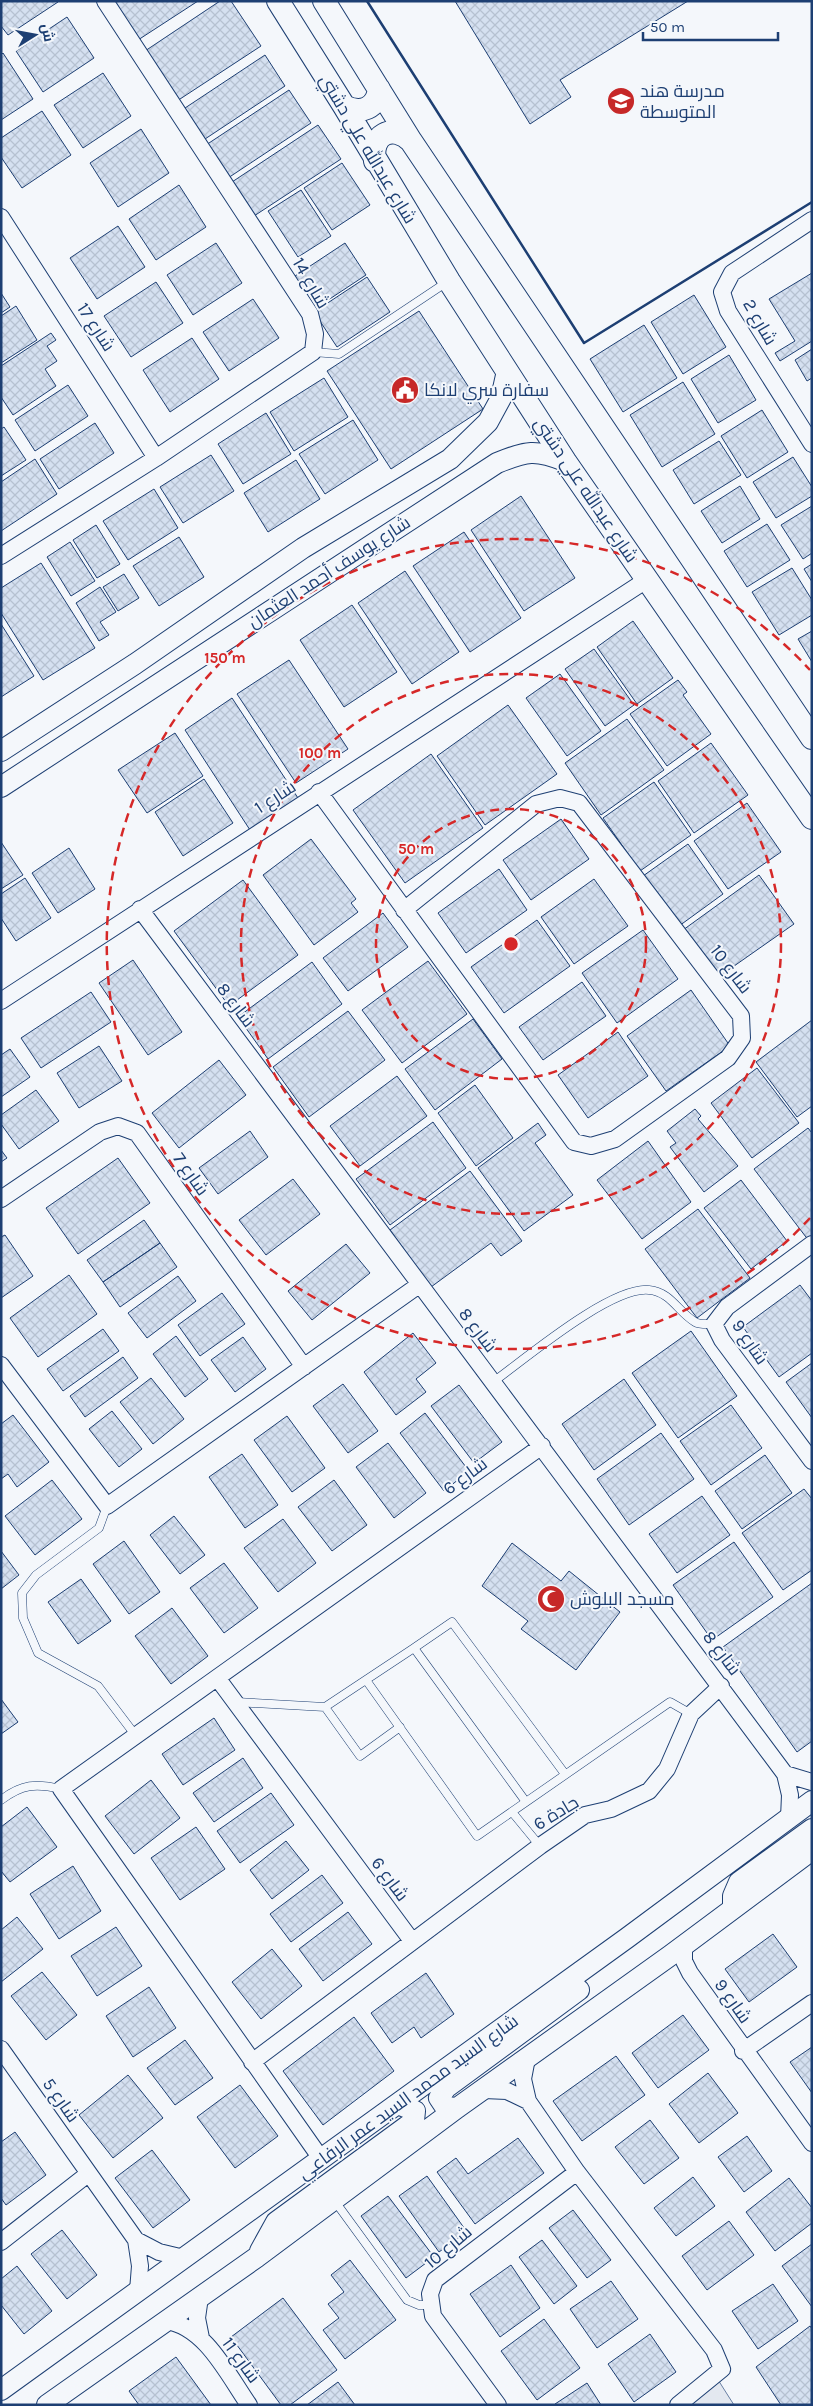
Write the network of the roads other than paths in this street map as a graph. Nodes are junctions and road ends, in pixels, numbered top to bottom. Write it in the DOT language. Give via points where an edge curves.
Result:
graph roads {
  1 [pos="105,1"];
  2 [pos="278,1"];
  3 [pos="324,1"];
  4 [pos="379,88"];
  5 [pos="344,106"];
  6 [pos="411,141"];
  7 [pos="375,161"];
  8 [pos="1,217"];
  9 [pos="812,220"];
  10 [pos="449,281"];
  11 [pos="313,352"];
  12 [pos="507,371"];
  13 [pos="812,444"];
  14 [pos="156,458"];
  15 [pos="450,459"];
  16 [pos="565,461"];
  17 [pos="303,548"];
  18 [pos="356,555"];
  19 [pos="1,556"];
  20 [pos="648,579"];
  21 [pos="193,660"];
  22 [pos="135,664"];
  23 [pos="812,738"];
  24 [pos="1,751"];
  25 [pos="1,772"];
  26 [pos="1,787"];
  27 [pos="319,792"];
  28 [pos="812,818"];
  29 [pos="140,909"];
  30 [pos="404,910"];
  31 [pos="1,1001"];
  32 [pos="1,1199"];
  33 [pos="812,1244"];
  34 [pos="419,1284"];
  35 [pos="714,1324"];
  36 [pos="1,1365"];
  37 [pos="304,1367"];
  38 [pos="493,1382"];
  39 [pos="542,1446"];
  40 [pos="812,1461"];
  41 [pos="107,1506"];
  42 [pos="414,1648"];
  43 [pos="218,1679"];
  44 [pos="366,1680"];
  45 [pos="721,1686"];
  46 [pos="235,1702"];
  47 [pos="325,1707"];
  48 [pos="691,1714"];
  49 [pos="400,1727"];
  50 [pos="136,1736"];
  51 [pos="566,1774"];
  52 [pos="785,1774"];
  53 [pos="812,1782"];
  54 [pos="60,1789"];
  55 [pos="1,1800"];
  56 [pos="812,1801"];
  57 [pos="526,1802"];
  58 [pos="512,1812"];
  59 [pos="788,1818"];
  60 [pos="812,1829"];
  61 [pos="540,1846"];
  62 [pos="812,1850"];
  63 [pos="733,1907"];
  64 [pos="628,1938"];
  65 [pos="412,1941"];
  66 [pos="684,1946"];
  67 [pos="656,1966"];
  68 [pos="690,1974"];
  69 [pos="812,2003"];
  70 [pos="1,2049"];
  71 [pos="743,2051"];
  72 [pos="527,2058"];
  73 [pos="252,2062"];
  74 [pos="484,2090"];
  75 [pos="528,2101"];
  76 [pos="398,2104"];
  77 [pos="457,2108"];
  78 [pos="812,2143"];
  79 [pos="322,2160"];
  80 [pos="577,2172"];
  81 [pos="88,2174"];
  82 [pos="334,2200"];
  83 [pos="136,2240"];
  84 [pos="1,2242"];
  85 [pos="257,2257"];
  86 [pos="184,2258"];
  87 [pos="138,2291"];
  88 [pos="200,2297"];
  89 [pos="432,2305"];
  90 [pos="166,2320"];
  91 [pos="201,2338"];
  92 [pos="1,2390"];
  93 [pos="683,2403"];
  94 [pos="47,2405"];
  95 [pos="249,2405"];
  96 [pos="498,2405"];
  1 -- 11 [label="street, شارع 14" via="310,314 315,334"];
  2 -- 5 [label="main road, شارع عبدالله علي دشتي"];
  3 -- 4 [label="main road"];
  4 -- 5 [label="main road" via="370,107 357,111"];
  4 -- 6 [label="main road"];
  5 -- 7 [label="main road, شارع عبدالله علي دشتي"];
  6 -- 7 [label="main road" via="394,131 384,134 376,141"];
  6 -- 23 [label="main road"];
  7 -- 10 [label="main road, شارع عبدالله علي دشتي"];
  8 -- 14 [label="street, شارع 17"];
  9 -- 13 [label="street, شارع 2" via="732,273 722,292 728,312"];
  10 -- 11 [label="lane" via="339,354"];
  10 -- 12 [label="main road, شارع عبدالله علي دشتي"];
  11 -- 14 [label="street"];
  12 -- 15 [label="street, شارع يوسف أحمد العثمان" via="501,398 488,422"];
  12 -- 16 [label="main road, شارع عبدالله علي دشتي"];
  14 -- 19 [label="street"];
  15 -- 17 [label="street, شارع يوسف أحمد العثمان"];
  15 -- 18 [label="street" via="458,459 462,470 363,536 357,543"];
  16 -- 18 [label="street, شارع يوسف أحمد العثمان" via="543,452 519,454 498,463"];
  16 -- 20 [label="main road, شارع عبدالله علي دشتي"];
  17 -- 21 [label="street" via="301,558 289,572 189,640 185,654"];
  17 -- 22 [label="street, شارع يوسف أحمد العثمان"];
  18 -- 21 [label="street, شارع يوسف أحمد العثمان"];
  20 -- 27 [label="street, شارع 1"];
  20 -- 28 [label="main road, شارع عبدالله علي دشتي"];
  21 -- 26 [label="street, شارع يوسف أحمد العثمان"];
  22 -- 24 [label="street, شارع يوسف أحمد العثمان"];
  22 -- 25 [label="street" via="149,667 152,676"];
  27 -- 29 [label="street, شارع 1"];
  27 -- 30 [label="street, شارع 10"];
  29 -- 31 [label="street, شارع 1"];
  29 -- 34 [label="street, شارع 8"];
  30 -- 30 [label="street, شارع 10" via="574,1142 590,1146 614,1139 728,1058 742,1038 741,1016 579,803 560,798 536,804"];
  32 -- 37 [label="street, شارع 7" via="100,1132 118,1126 138,1133"];
  33 -- 35 [label="street, شارع 9" via="727,1307"];
  34 -- 37 [label="street"];
  34 -- 38 [label="street, شارع 8"];
  35 -- 38 [label="lane" via="696,1323 667,1296 649,1290 632,1291 584,1317"];
  35 -- 40 [label="street, شارع 9" via="722,1340"];
  36 -- 41 [label="street"];
  37 -- 41 [label="street"];
  38 -- 39 [label="street, شارع 8"];
  39 -- 43 [label="street, شارع 6"];
  39 -- 45 [label="street, شارع 8"];
  41 -- 50 [label="lane" via="98,1528 36,1575 22,1593 22,1618 38,1653 98,1686"];
  42 -- 44 [label="lane"];
  42 -- 51 [label="lane" via="452,1622"];
  42 -- 57 [label="lane"];
  43 -- 46 [label="street, شارع 6"];
  43 -- 50 [label="street, شارع 6"];
  44 -- 47 [label="lane"];
  44 -- 49 [label="lane"];
  45 -- 48 [label="street, جادة 6"];
  45 -- 52 [label="street, شارع 8"];
  46 -- 47 [label="lane"];
  46 -- 65 [label="street, شارع 6"];
  47 -- 49 [label="lane" via="360,1756"];
  48 -- 51 [label="lane" via="670,1702"];
  48 -- 61 [label="street, جادة 6" via="668,1769 649,1791 612,1809 585,1815"];
  49 -- 58 [label="lane" via="477,1836"];
  50 -- 54 [label="street, شارع 6"];
  51 -- 57 [label="lane"];
  52 -- 53 [label="street"];
  52 -- 59 [label="street, شارع 8" via="790,1796"];
  54 -- 55 [label="lane" via="40,1784 14,1790"];
  54 -- 73 [label="street"];
  56 -- 59 [label="street, شارع السيد محمد السيد عمر الرفاعي"];
  57 -- 58 [label="lane"];
  58 -- 61 [label="lane"];
  59 -- 64 [label="street, شارع السيد محمد السيد عمر الرفاعي"];
  60 -- 63 [label="street" via="740,1882 732,1896"];
  61 -- 65 [label="street, جادة 6"];
  62 -- 63 [label="street"];
  63 -- 66 [label="street"];
  64 -- 76 [label="street, شارع السيد محمد السيد عمر الرفاعي"];
  64 -- 77 [label="street" via="609,1968 446,2088 439,2098 445,2106"];
  65 -- 73 [label="street"];
  66 -- 67 [label="street"];
  66 -- 68 [label="street, شارع 9" via="684,1961"];
  67 -- 68 [label="street, شارع 9" via="674,1966"];
  67 -- 72 [label="street"];
  68 -- 71 [label="street, شارع 9"];
  69 -- 71 [label="street, شارع 9"];
  70 -- 81 [label="street, شارع 5"];
  71 -- 78 [label="street, شارع 9"];
  72 -- 74 [label="street"];
  72 -- 75 [label="street" via="523,2079"];
  73 -- 79 [label="street"];
  74 -- 75 [label="street" via="507,2091"];
  74 -- 77 [label="street"];
  75 -- 80 [label="street"];
  76 -- 79 [label="street, شارع السيد محمد السيد عمر الرفاعي"];
  76 -- 85 [label="street" via="415,2112 414,2121 276,2222"];
  77 -- 82 [label="street"];
  79 -- 86 [label="street, شارع السيد محمد السيد عمر الرفاعي"];
  80 -- 89 [label="street, شارع 10" via="435,2280 430,2294"];
  80 -- 93 [label="street" via="714,2350 722,2369"];
  81 -- 83 [label="street, شارع 5"];
  81 -- 84 [label="street"];
  82 -- 85 [label="street"];
  82 -- 89 [label="lane" via="407,2300 419,2305"];
  83 -- 86 [label="street, شارع 5" via="159,2252"];
  83 -- 87 [label="street, شارع 5" via="140,2266"];
  85 -- 88 [label="street"];
  86 -- 87 [label="street, شارع السيد محمد السيد عمر الرفاعي"];
  87 -- 92 [label="street, شارع السيد محمد السيد عمر الرفاعي"];
  88 -- 90 [label="street"];
  88 -- 91 [label="street, شارع 11" via="197,2318"];
  89 -- 96 [label="street, شارع 10" via="433,2316"];
  90 -- 91 [label="street, شارع 11" via="185,2326"];
  90 -- 94 [label="street"];
  91 -- 95 [label="street, شارع 11"];
}
